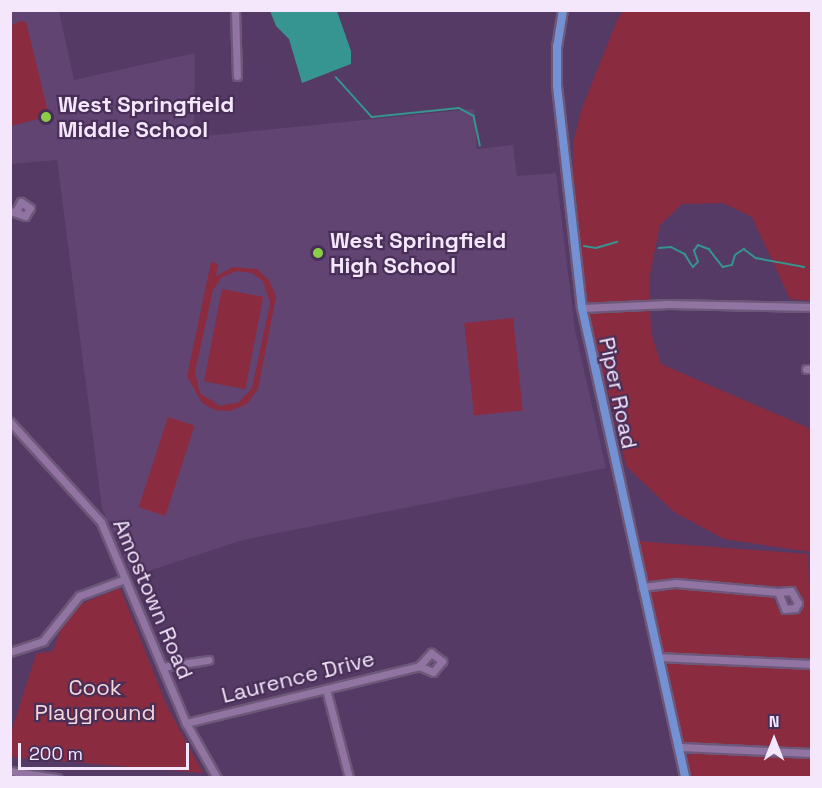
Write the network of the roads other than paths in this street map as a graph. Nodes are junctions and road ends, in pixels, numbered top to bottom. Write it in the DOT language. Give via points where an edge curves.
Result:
graph roads {
  1 [pos="235,10"];
  2 [pos="563,10"];
  3 [pos="237,76"];
  4 [pos="812,307"];
  5 [pos="582,308"];
  6 [pos="10,423"];
  7 [pos="125,579"];
  8 [pos="642,587"];
  9 [pos="778,592"];
  10 [pos="10,652"];
  11 [pos="658,657"];
  12 [pos="208,660"];
  13 [pos="812,664"];
  14 [pos="419,666"];
  15 [pos="162,667"];
  16 [pos="327,689"];
  17 [pos="186,723"];
  18 [pos="679,747"];
  19 [pos="812,753"];
  20 [pos="10,771"];
  21 [pos="57,777"];
  22 [pos="217,777"];
  23 [pos="349,777"];
  24 [pos="685,777"];
  1 -- 3 [label="street"];
  2 -- 5 [label="main road, Piper Road" via="556,68"];
  4 -- 5 [label="street" via="668,304"];
  5 -- 8 [label="main road, Piper Road"];
  6 -- 7 [label="street, Amostown Road" via="96,512"];
  7 -- 10 [label="street" via="79,596 43,641"];
  7 -- 15 [label="street, Amostown Road"];
  8 -- 9 [label="street" via="676,583"];
  8 -- 11 [label="main road, Piper Road"];
  11 -- 13 [label="street"];
  11 -- 18 [label="main road, Piper Road"];
  12 -- 15 [label="street"];
  14 -- 16 [label="street, Laurence Drive"];
  15 -- 17 [label="street, Amostown Road"];
  16 -- 17 [label="street, Laurence Drive"];
  16 -- 23 [label="street"];
  17 -- 22 [label="street, Amostown Road"];
  18 -- 19 [label="street"];
  18 -- 24 [label="main road, Piper Road"];
  20 -- 21 [label="street"];
}
